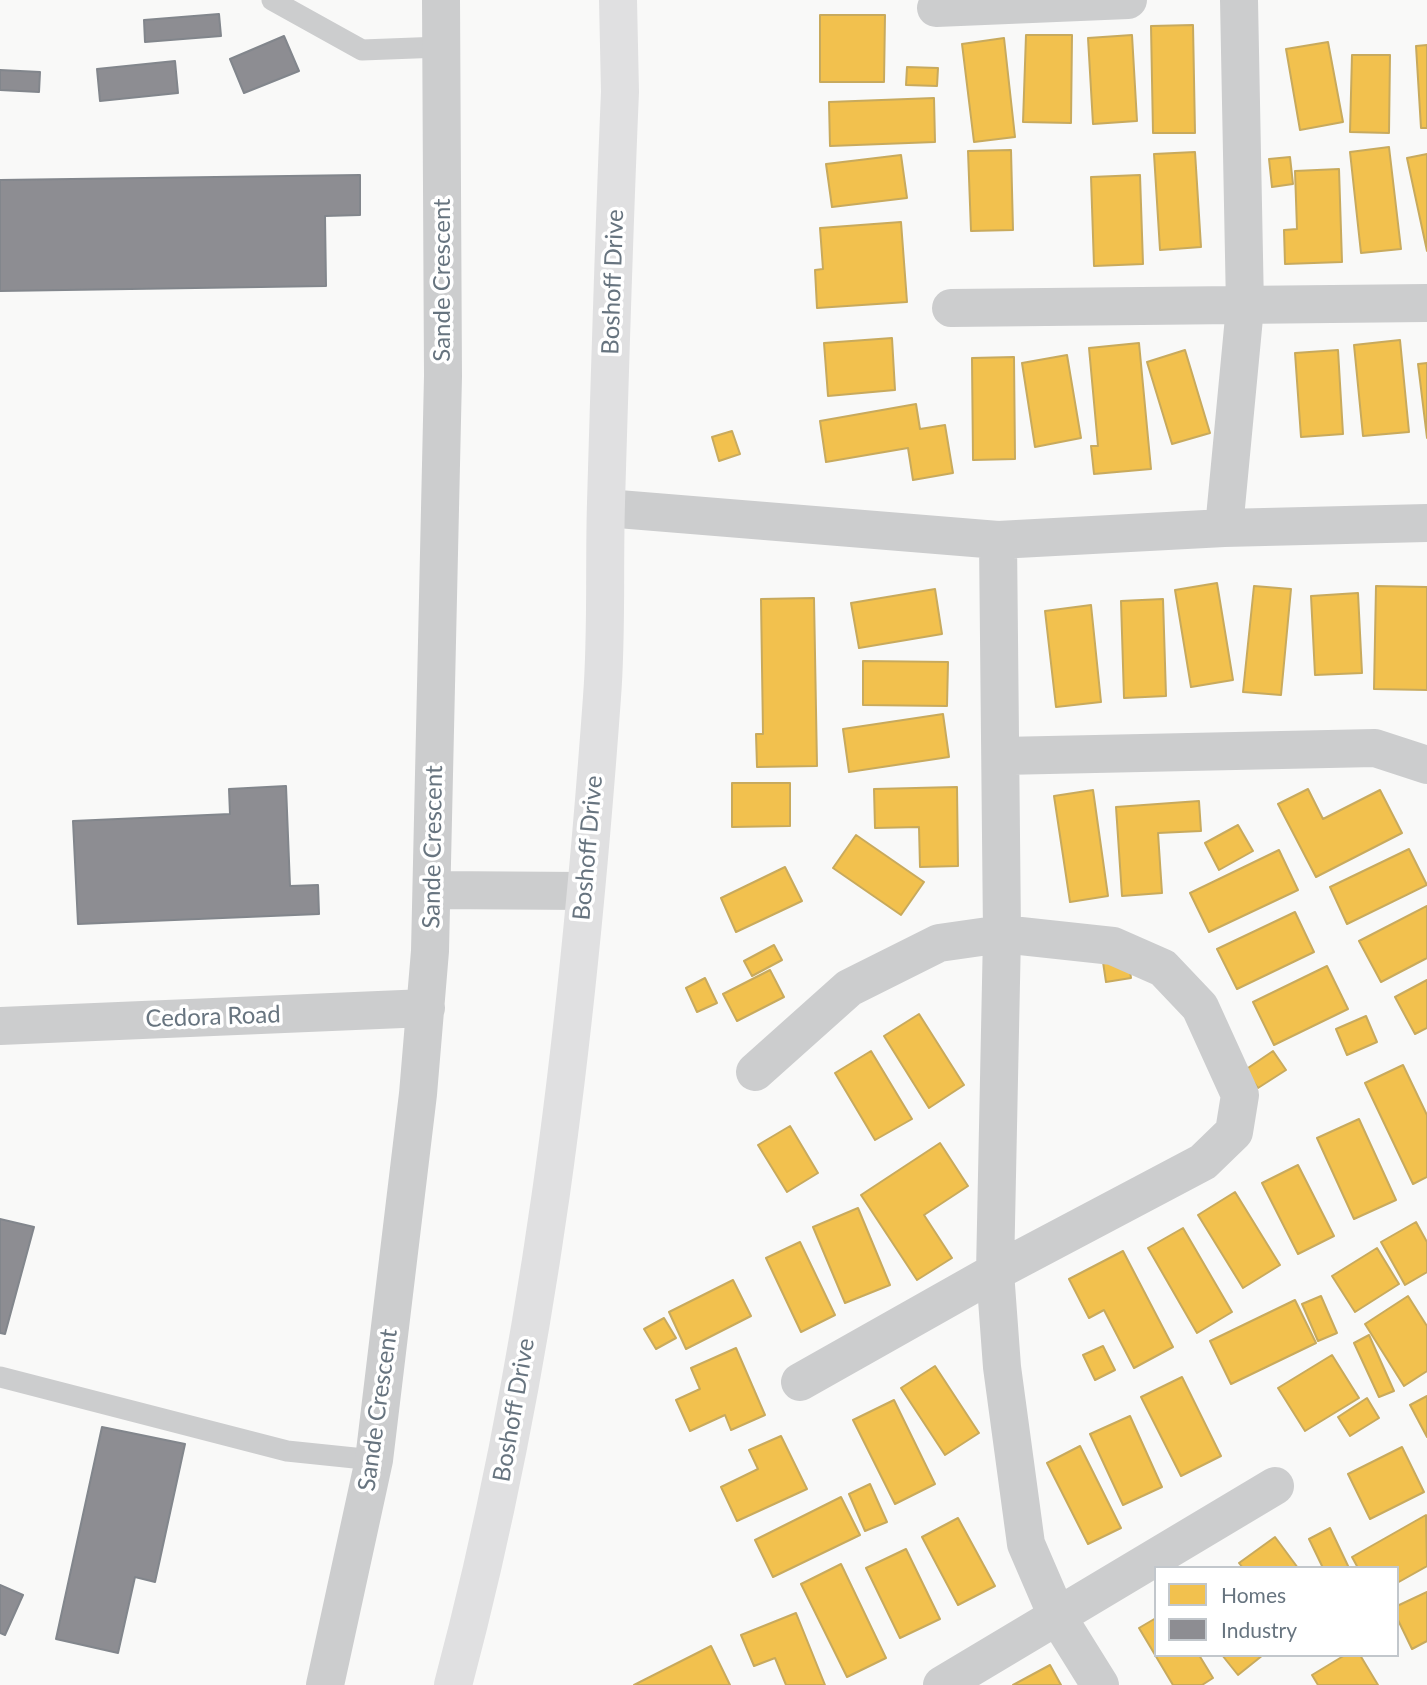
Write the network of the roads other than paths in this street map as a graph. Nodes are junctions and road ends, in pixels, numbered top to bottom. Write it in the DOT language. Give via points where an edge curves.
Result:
graph roads {
  1 [pos="272,0"];
  2 [pos="441,0"];
  3 [pos="618,0"];
  4 [pos="1128,0"];
  5 [pos="1239,0"];
  6 [pos="936,8"];
  7 [pos="441,47"];
  8 [pos="1427,303"];
  9 [pos="1244,307"];
  10 [pos="951,308"];
  11 [pos="606,508"];
  12 [pos="1427,523"];
  13 [pos="1224,528"];
  14 [pos="998,540"];
  15 [pos="1002,756"];
  16 [pos="1427,765"];
  17 [pos="433,890"];
  18 [pos="583,891"];
  19 [pos="1002,934"];
  20 [pos="426,1007"];
  21 [pos="0,1026"];
  22 [pos="755,1072"];
  23 [pos="995,1272"];
  24 [pos="0,1377"];
  25 [pos="800,1382"];
  26 [pos="374,1460"];
  27 [pos="1275,1486"];
  28 [pos="1058,1616"];
  29 [pos="325,1685"];
  30 [pos="453,1685"];
  31 [pos="942,1685"];
  32 [pos="1100,1685"];
  1 -- 7 [label="lane" via="362,50"];
  2 -- 7 [label="street, Sande Crescent"];
  3 -- 11 [label="main road, Boshoff Drive" via="620,92"];
  4 -- 6 [label="street"];
  5 -- 9 [label="street"];
  7 -- 17 [label="street, Sande Crescent" via="443,376"];
  8 -- 9 [label="street"];
  9 -- 10 [label="street"];
  9 -- 13 [label="street"];
  11 -- 14 [label="street"];
  11 -- 18 [label="main road, Boshoff Drive" via="602,694"];
  12 -- 13 [label="street"];
  13 -- 14 [label="street"];
  14 -- 15 [label="street"];
  15 -- 16 [label="street" via="1375,748"];
  15 -- 19 [label="street"];
  17 -- 18 [label="street"];
  17 -- 20 [label="street, Sande Crescent"];
  18 -- 30 [label="main road, Boshoff Drive" via="562,1108 520,1393 484,1568"];
  19 -- 22 [label="street" via="939,943 849,988"];
  19 -- 23 [label="street"];
  19 -- 23 [label="street" via="1113,946 1163,968 1200,1007 1240,1095 1234,1132 1203,1162"];
  20 -- 21 [label="street, Cedora Road"];
  20 -- 26 [label="street, Sande Crescent"];
  23 -- 25 [label="street"];
  23 -- 28 [label="street" via="1002,1367 1026,1544"];
  24 -- 26 [label="lane" via="287,1451"];
  26 -- 29 [label="street, Sande Crescent"];
  27 -- 28 [label="street"];
  28 -- 31 [label="street"];
  28 -- 32 [label="street"];
}
